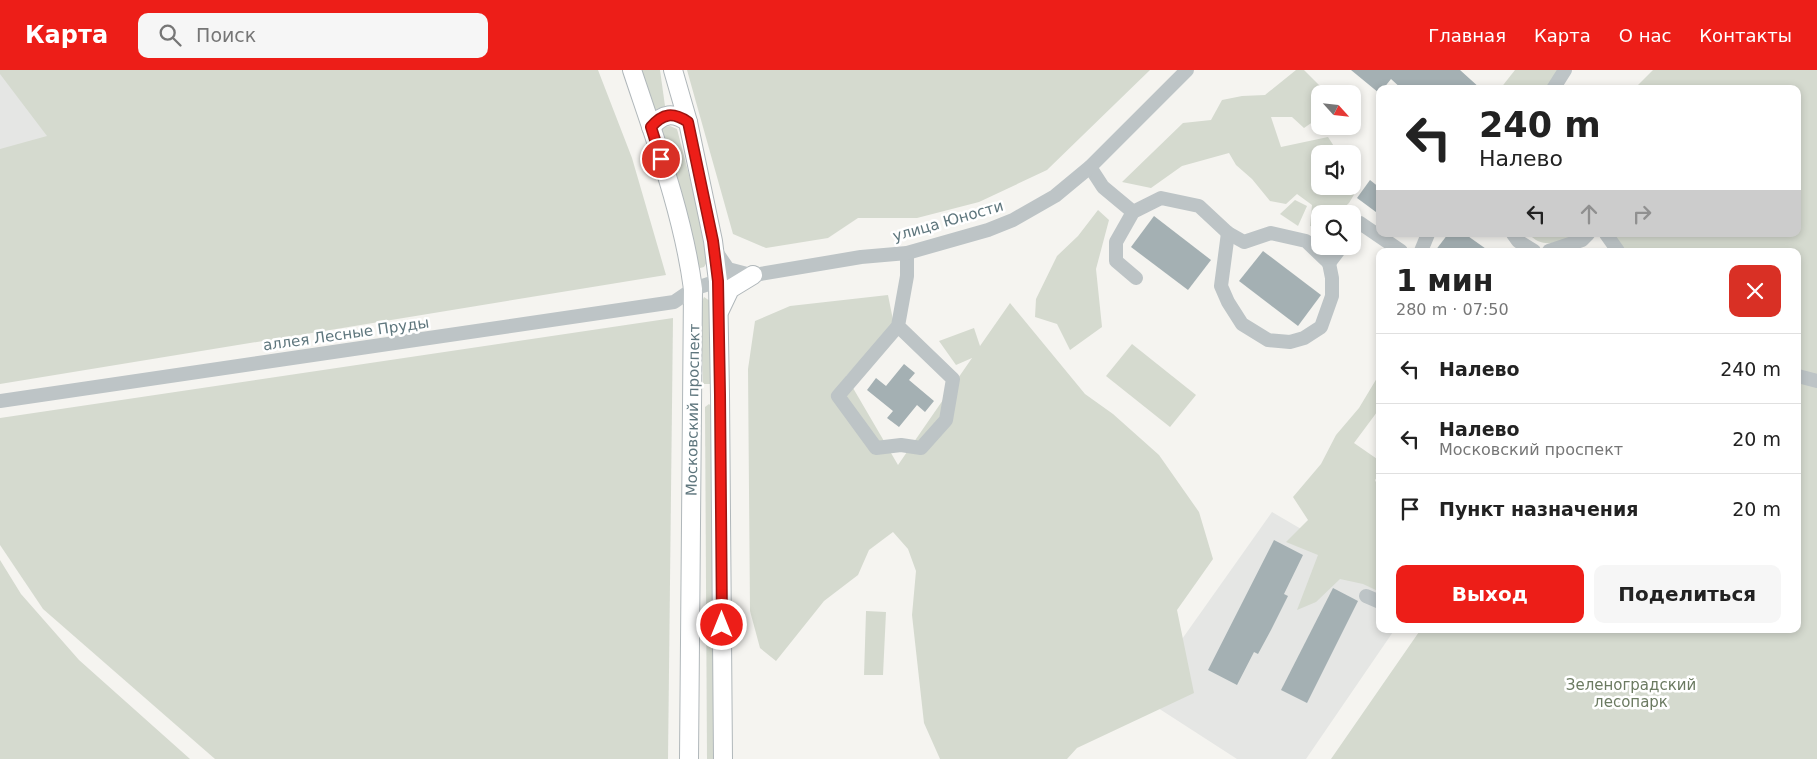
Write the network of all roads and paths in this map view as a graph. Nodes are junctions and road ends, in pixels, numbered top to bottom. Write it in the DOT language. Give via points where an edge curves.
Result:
graph roads {
  1 [pos="632,70"];
  2 [pos="673,70"];
  3 [pos="1187,70"];
  4 [pos="1565,70"];
  5 [pos="1556,85"];
  6 [pos="688,122"];
  7 [pos="651,127"];
  8 [pos="1090,167"];
  9 [pos="1133,212"];
  10 [pos="1361,224"];
  11 [pos="1228,233"];
  12 [pos="1376,234"];
  13 [pos="1380,237"];
  14 [pos="1515,237"];
  15 [pos="1585,237"];
  16 [pos="1608,237"];
  17 [pos="714,248"];
  18 [pos="1397,248"];
  19 [pos="1529,248"];
  20 [pos="1558,248"];
  21 [pos="1616,248"];
  22 [pos="907,253"];
  23 [pos="1335,255"];
  24 [pos="1329,262"];
  25 [pos="753,275"];
  26 [pos="1136,278"];
  27 [pos="718,281"];
  28 [pos="693,289"];
  29 [pos="719,312"];
  30 [pos="898,326"];
  31 [pos="1801,377"];
  32 [pos="1817,381"];
  33 [pos="694,395"];
  34 [pos="720,395"];
  35 [pos="0,401"];
  36 [pos="1366,596"];
  37 [pos="1376,600"];
  38 [pos="689,759"];
  39 [pos="723,759"];
  1 -- 7 [label="main road, Московский проспект"];
  2 -- 6 [label="main road, Московский проспект"];
  3 -- 8 [label="street, улица Юности"];
  4 -- 5 [label="street"];
  6 -- 7 [label="main road" via="668,115"];
  6 -- 17 [label="main road, Московский проспект"];
  7 -- 28 [label="main road, Московский проспект" via="676,206"];
  8 -- 9 [label="street" via="1103,188"];
  8 -- 22 [label="street, улица Юности" via="1055,196 1013,220"];
  9 -- 11 [label="street" via="1160,198 1199,206"];
  9 -- 26 [label="street" via="1116,242 1116,261"];
  10 -- 12 [label="street"];
  11 -- 24 [label="street" via="1244,242 1271,233 1306,240"];
  11 -- 24 [label="street" via="1221,286 1242,324 1268,340 1290,342 1321,327 1332,296"];
  13 -- 18 [label="street"];
  14 -- 19 [label="street"];
  15 -- 20 [label="street"];
  16 -- 21 [label="street"];
  17 -- 25 [label="street" via="728,269"];
  17 -- 27 [label="main road, Московский проспект"];
  22 -- 25 [label="street, улица Юности" via="861,257"];
  22 -- 30 [label="street" via="907,276"];
  23 -- 24 [label="street"];
  25 -- 27 [label="street, улица Юности"];
  25 -- 29 [label="main road" via="730,289"];
  27 -- 28 [label="street, улица Юности"];
  27 -- 29 [label="main road, Московский проспект"];
  28 -- 33 [label="main road, Московский проспект"];
  28 -- 35 [label="street, аллея Лесные Пруды" via="674,302"];
  29 -- 34 [label="main road, Московский проспект"];
  30 -- 30 [label="street" via="953,378 946,420 921,448 902,445 876,448 838,396"];
  31 -- 32 [label="street"];
  33 -- 34 [label="main road"];
  33 -- 38 [label="main road, Московский проспект"];
  34 -- 39 [label="main road, Московский проспект"];
  36 -- 37 [label="street"];
}
